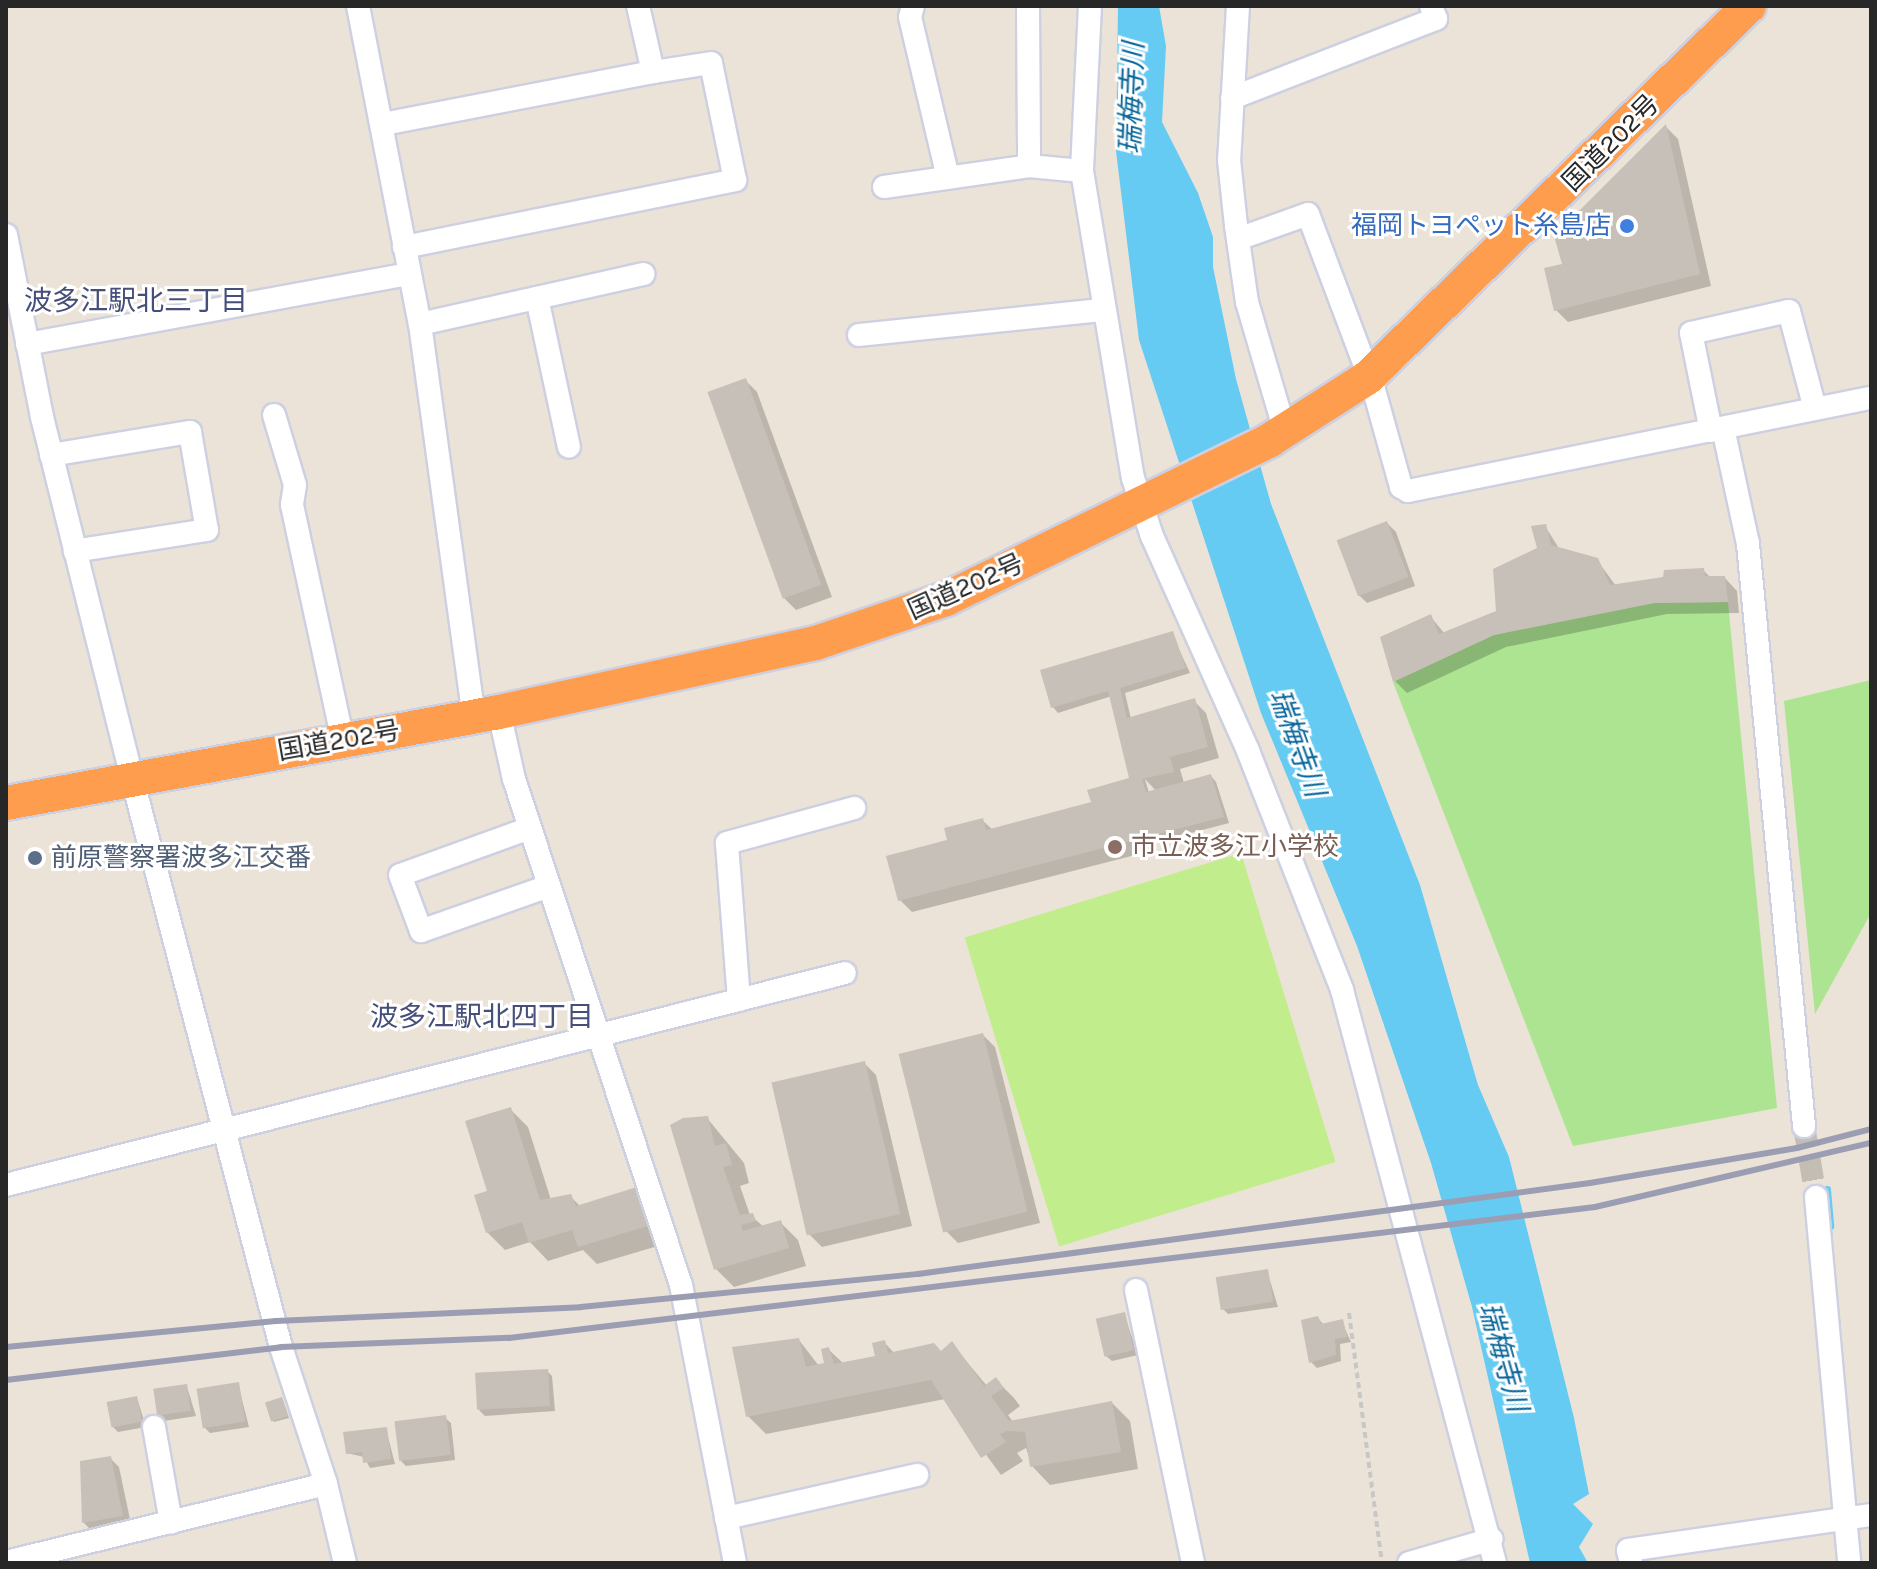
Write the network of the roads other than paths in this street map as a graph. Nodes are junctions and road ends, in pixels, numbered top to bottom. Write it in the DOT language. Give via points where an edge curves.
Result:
graph roads {
  1 [pos="361,6"];
  2 [pos="638,6"];
  3 [pos="913,6"];
  4 [pos="1028,6"];
  5 [pos="1090,6"];
  6 [pos="1238,6"];
  7 [pos="1431,6"];
  8 [pos="1749,6"];
  9 [pos="653,72"];
  10 [pos="1232,98"];
  11 [pos="383,124"];
  12 [pos="1029,166"];
  13 [pos="1082,171"];
  14 [pos="948,178"];
  15 [pos="884,187"];
  16 [pos="6,235"];
  17 [pos="1238,239"];
  18 [pos="404,247"];
  19 [pos="409,274"];
  20 [pos="643,274"];
  21 [pos="537,298"];
  22 [pos="1103,310"];
  23 [pos="420,324"];
  24 [pos="859,335"];
  25 [pos="27,344"];
  26 [pos="1367,378"];
  27 [pos="1871,398"];
  28 [pos="1815,409"];
  29 [pos="274,415"];
  30 [pos="1717,429"];
  31 [pos="1278,436"];
  32 [pos="569,447"];
  33 [pos="51,455"];
  34 [pos="1158,498"];
  35 [pos="75,551"];
  36 [pos="487,715"];
  37 [pos="343,741"];
  38 [pos="132,778"];
  39 [pos="6,803"];
  40 [pos="854,808"];
  41 [pos="530,828"];
  42 [pos="549,886"];
  43 [pos="845,973"];
  44 [pos="739,1000"];
  45 [pos="599,1035"];
  46 [pos="1804,1126"];
  47 [pos="228,1129"];
  48 [pos="6,1185"];
  49 [pos="1816,1197"];
  50 [pos="1136,1290"];
  51 [pos="154,1427"];
  52 [pos="917,1475"];
  53 [pos="326,1484"];
  54 [pos="1871,1515"];
  55 [pos="726,1518"];
  56 [pos="1845,1520"];
  57 [pos="171,1522"];
  58 [pos="1492,1539"];
  59 [pos="77,1554"];
  60 [pos="6,1562"];
  61 [pos="345,1563"];
  62 [pos="735,1563"];
  63 [pos="1193,1563"];
  64 [pos="1409,1563"];
  65 [pos="1495,1563"];
  66 [pos="1631,1563"];
  67 [pos="1849,1563"];
  1 -- 11 [label="street"];
  2 -- 9 [label="street"];
  3 -- 14 [label="street" via="910,17"];
  4 -- 12 [label="street"];
  5 -- 13 [label="street"];
  6 -- 10 [label="street"];
  7 -- 10 [label="street" via="1436,19"];
  8 -- 26 [label="highway, 国道202号"];
  9 -- 11 [label="street"];
  9 -- 18 [label="street" via="711,63 735,180"];
  10 -- 17 [label="street" via="1229,160"];
  11 -- 18 [label="street"];
  12 -- 13 [label="street"];
  12 -- 14 [label="street"];
  13 -- 22 [label="street"];
  14 -- 15 [label="street"];
  16 -- 25 [label="street"];
  17 -- 26 [label="street" via="1308,214"];
  17 -- 31 [label="street"];
  18 -- 19 [label="street"];
  19 -- 23 [label="street"];
  19 -- 25 [label="street"];
  20 -- 21 [label="street"];
  21 -- 23 [label="street"];
  21 -- 32 [label="street"];
  22 -- 24 [label="street"];
  22 -- 34 [label="street"];
  23 -- 36 [label="street"];
  25 -- 33 [label="street"];
  26 -- 30 [label="street" via="1401,487 1408,491"];
  26 -- 31 [label="highway, 国道202号"];
  27 -- 28 [label="street"];
  28 -- 30 [label="street"];
  28 -- 30 [label="street" via="1789,311 1691,333"];
  29 -- 37 [label="street" via="295,485 292,505"];
  30 -- 46 [label="street" via="1748,544"];
  31 -- 34 [label="highway, 国道202号"];
  33 -- 35 [label="street"];
  33 -- 35 [label="street" via="190,432 207,530"];
  34 -- 36 [label="highway, 国道202号" via="884,623 816,643"];
  34 -- 58 [label="street" via="1342,990"];
  35 -- 38 [label="street"];
  36 -- 37 [label="highway, 国道202号"];
  36 -- 41 [label="street"];
  37 -- 38 [label="highway, 国道202号"];
  38 -- 39 [label="highway, 国道202号"];
  38 -- 47 [label="street"];
  40 -- 44 [label="street" via="727,843"];
  41 -- 42 [label="street"];
  41 -- 42 [label="street" via="400,875 421,931"];
  42 -- 45 [label="street"];
  43 -- 44 [label="street"];
  44 -- 45 [label="street"];
  45 -- 47 [label="street"];
  45 -- 55 [label="street" via="681,1285"];
  47 -- 48 [label="street"];
  47 -- 53 [label="street" via="281,1347"];
  49 -- 56 [label="street"];
  50 -- 63 [label="street"];
  51 -- 57 [label="street"];
  52 -- 55 [label="street"];
  53 -- 57 [label="street"];
  53 -- 61 [label="street"];
  54 -- 56 [label="street"];
  55 -- 62 [label="street"];
  56 -- 66 [label="street" via="1628,1550"];
  56 -- 67 [label="street"];
  57 -- 59 [label="street"];
  58 -- 64 [label="street"];
  58 -- 65 [label="street"];
  59 -- 60 [label="street"];
}
